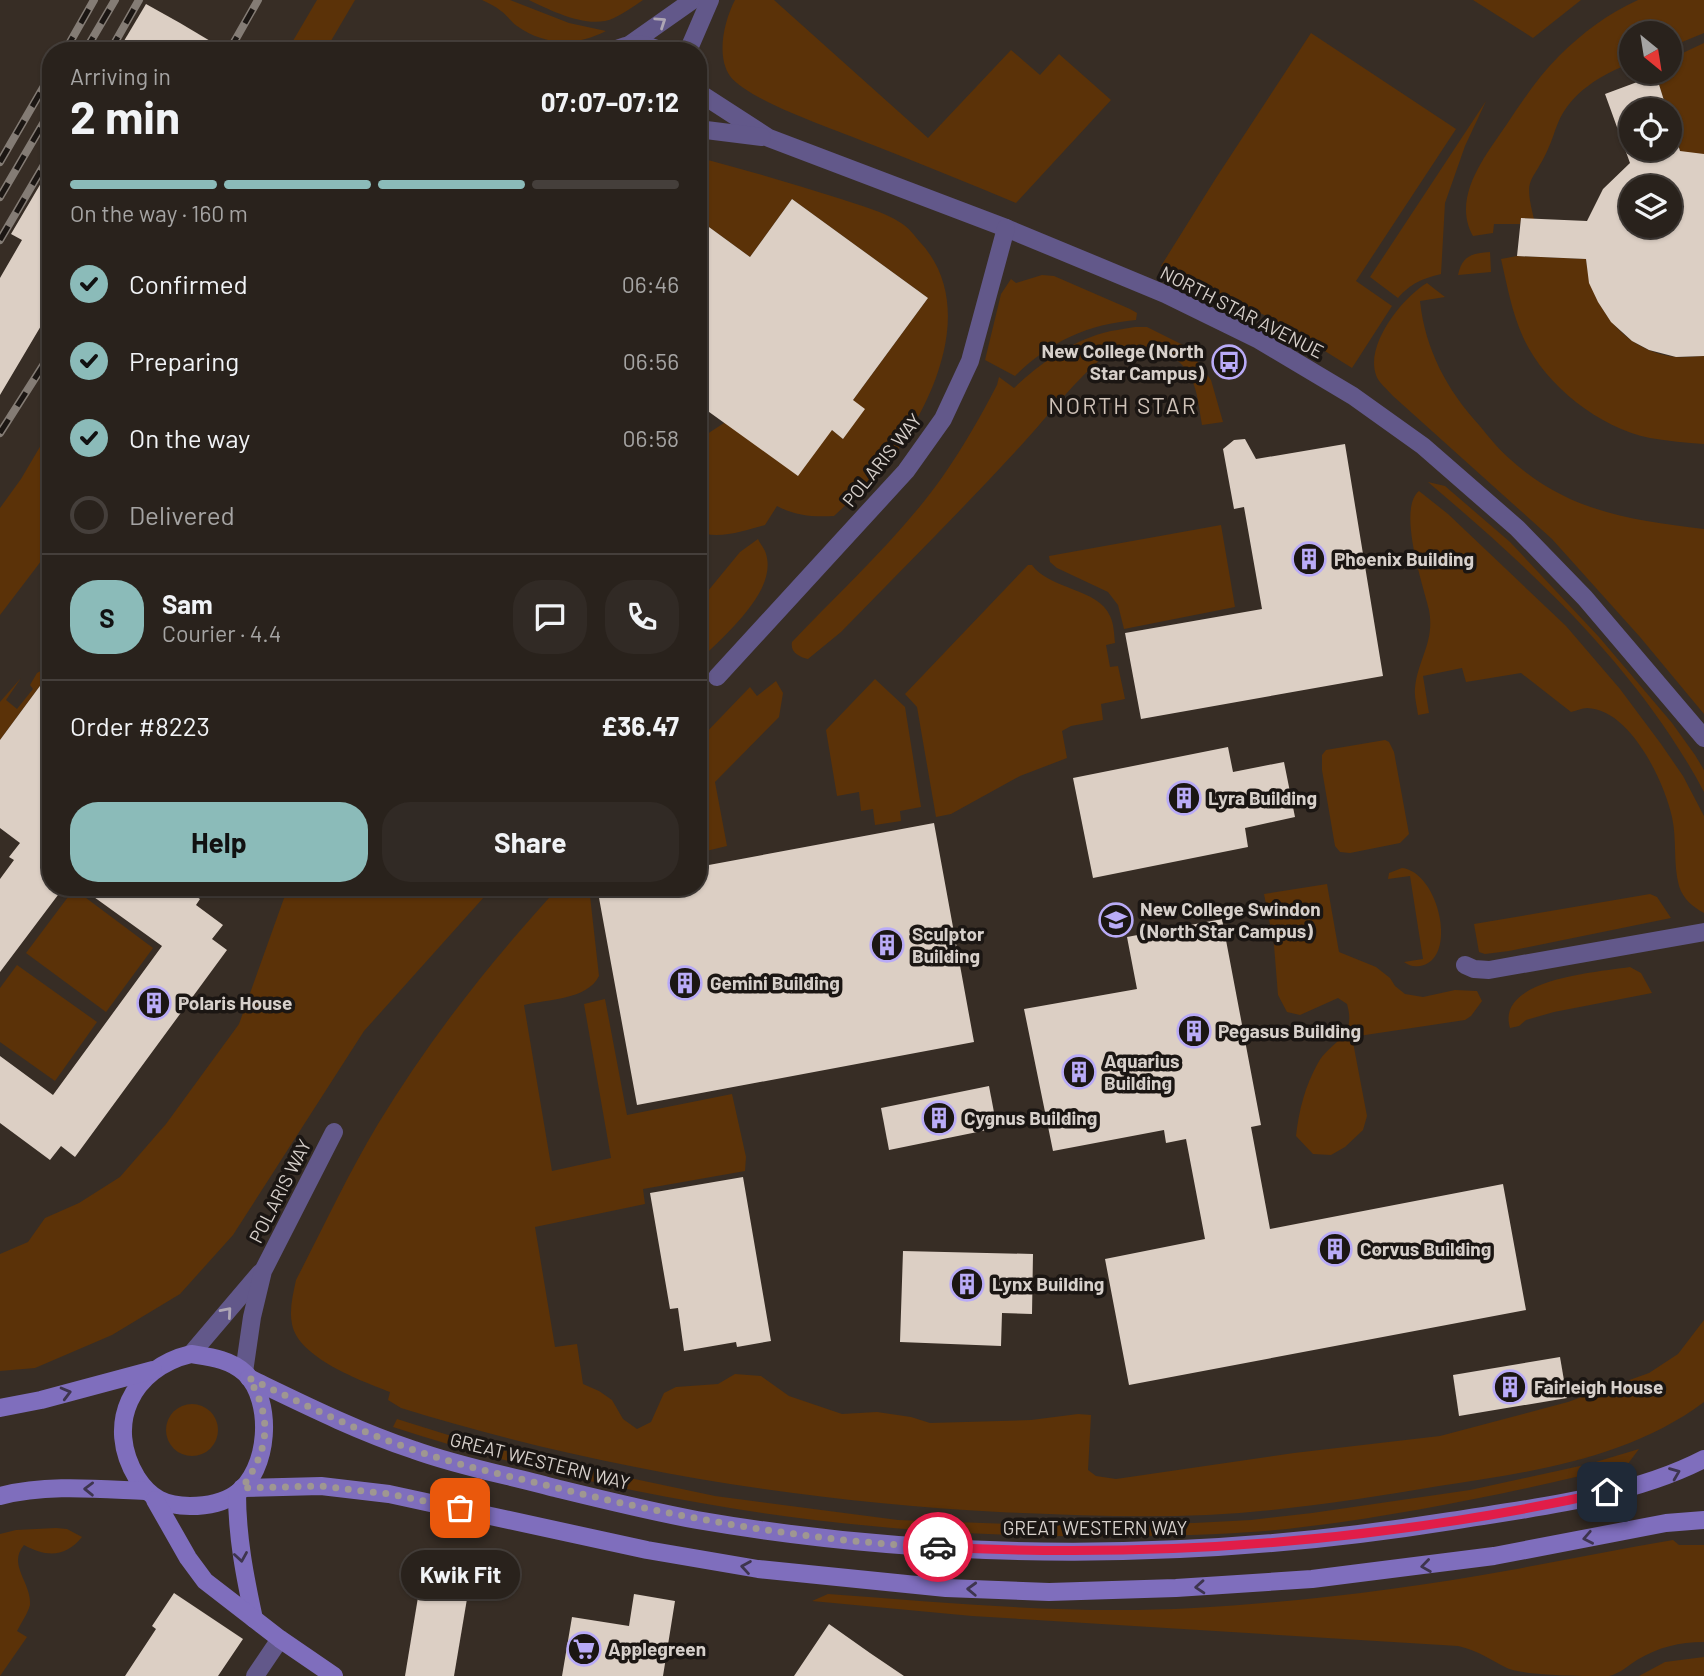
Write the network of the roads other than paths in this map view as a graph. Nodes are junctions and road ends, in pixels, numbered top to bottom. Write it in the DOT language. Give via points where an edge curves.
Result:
graph roads {
  1 [pos="693,0"];
  2 [pos="710,0"];
  3 [pos="630,42"];
  4 [pos="692,42"];
  5 [pos="707,98"];
  6 [pos="707,130"];
  7 [pos="769,138"];
  8 [pos="1006,228"];
  9 [pos="717,677"];
  10 [pos="1704,738"];
  11 [pos="1704,932"];
  12 [pos="1465,965"];
  13 [pos="334,1132"];
  14 [pos="263,1270"];
  15 [pos="191,1354"];
  16 [pos="153,1370"];
  17 [pos="247,1375"];
  18 [pos="0,1408"];
  19 [pos="1704,1459"];
  20 [pos="239,1491"];
  21 [pos="0,1496"];
  22 [pos="150,1496"];
  23 [pos="1704,1520"];
  24 [pos="254,1619"];
  25 [pos="280,1639"];
  26 [pos="255,1676"];
  27 [pos="334,1676"];
  3 -- 1 [label="street, one-way"];
  2 -- 4 [label="street"];
  5 -- 7 [label="street, NORTH STAR AVENUE"];
  6 -- 7 [label="street, NORTH STAR AVENUE"];
  7 -- 8 [label="street, NORTH STAR AVENUE"];
  8 -- 9 [label="street, POLARIS WAY" via="970,361 943,419 906,471"];
  8 -- 10 [label="street, NORTH STAR AVENUE" via="1247,334 1301,363 1423,446 1546,558"];
  11 -- 12 [label="street" via="1489,970"];
  13 -- 14 [label="street, POLARIS WAY"];
  15 -- 14 [label="street, POLARIS WAY, one-way"];
  14 -- 17 [label="street, POLARIS WAY" via="252,1317"];
  15 -- 16 [label="main road"];
  15 -- 17 [label="main road" via="229,1361"];
  18 -- 16 [label="main road, one-way"];
  16 -- 22 [label="main road" via="133,1391 123,1427 128,1459"];
  17 -- 19 [label="main road, GREAT WESTERN WAY, one-way" via="331,1417 415,1451 634,1507 756,1528 922,1547 1165,1550 1303,1541 1563,1502 1659,1479"];
  17 -- 20 [label="main road" via="262,1408 264,1443 261,1458"];
  20 -- 22 [label="main road" via="199,1506"];
  23 -- 20 [label="main road, one-way" via="1654,1525 1494,1556 1324,1578 1049,1592 934,1587 758,1569 389,1494 321,1486"];
  20 -- 24 [label="main road, one-way" via="237,1526"];
  22 -- 21 [label="main road, one-way" via="59,1488"];
  22 -- 24 [label="main road" via="205,1581"];
  24 -- 25 [label="main road"];
  25 -- 26 [label="street"];
  25 -- 27 [label="main road"];
}
